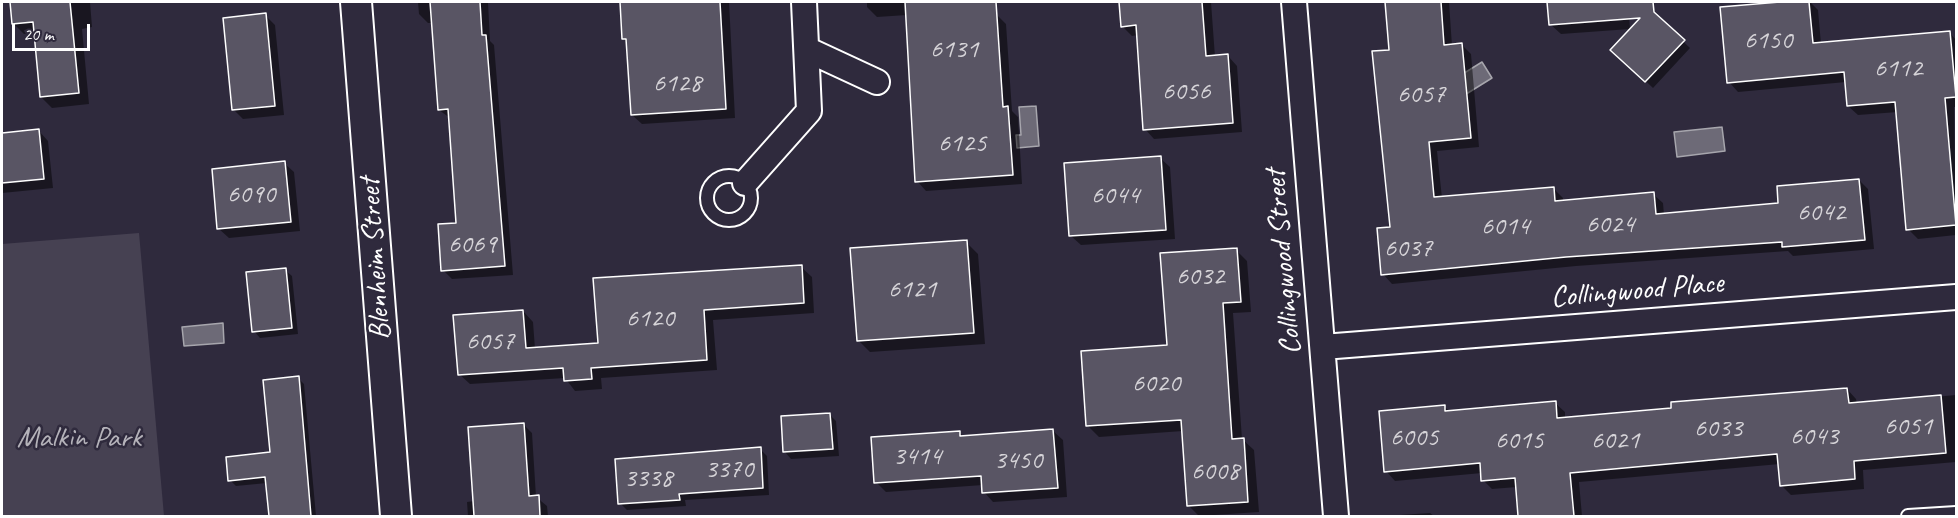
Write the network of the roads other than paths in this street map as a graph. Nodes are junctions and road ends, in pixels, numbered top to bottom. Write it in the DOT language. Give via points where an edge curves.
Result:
graph roads {
  1 [pos="356,2"];
  2 [pos="804,2"];
  3 [pos="1294,2"];
  4 [pos="808,50"];
  5 [pos="877,82"];
  6 [pos="745,183"];
  7 [pos="1956,297"];
  8 [pos="1323,347"];
  9 [pos="1956,513"];
  10 [pos="396,516"];
  11 [pos="1336,516"];
  12 [pos="1908,516"];
  1 -- 10 [label="street, Blenheim Street"];
  2 -- 4 [label="street"];
  3 -- 8 [label="street, Collingwood Street"];
  4 -- 5 [label="street"];
  4 -- 6 [label="street" via="810,111"];
  7 -- 8 [label="street, Collingwood Place"];
  8 -- 11 [label="street, Collingwood Street"];
  9 -- 12 [label="lane"];
}
